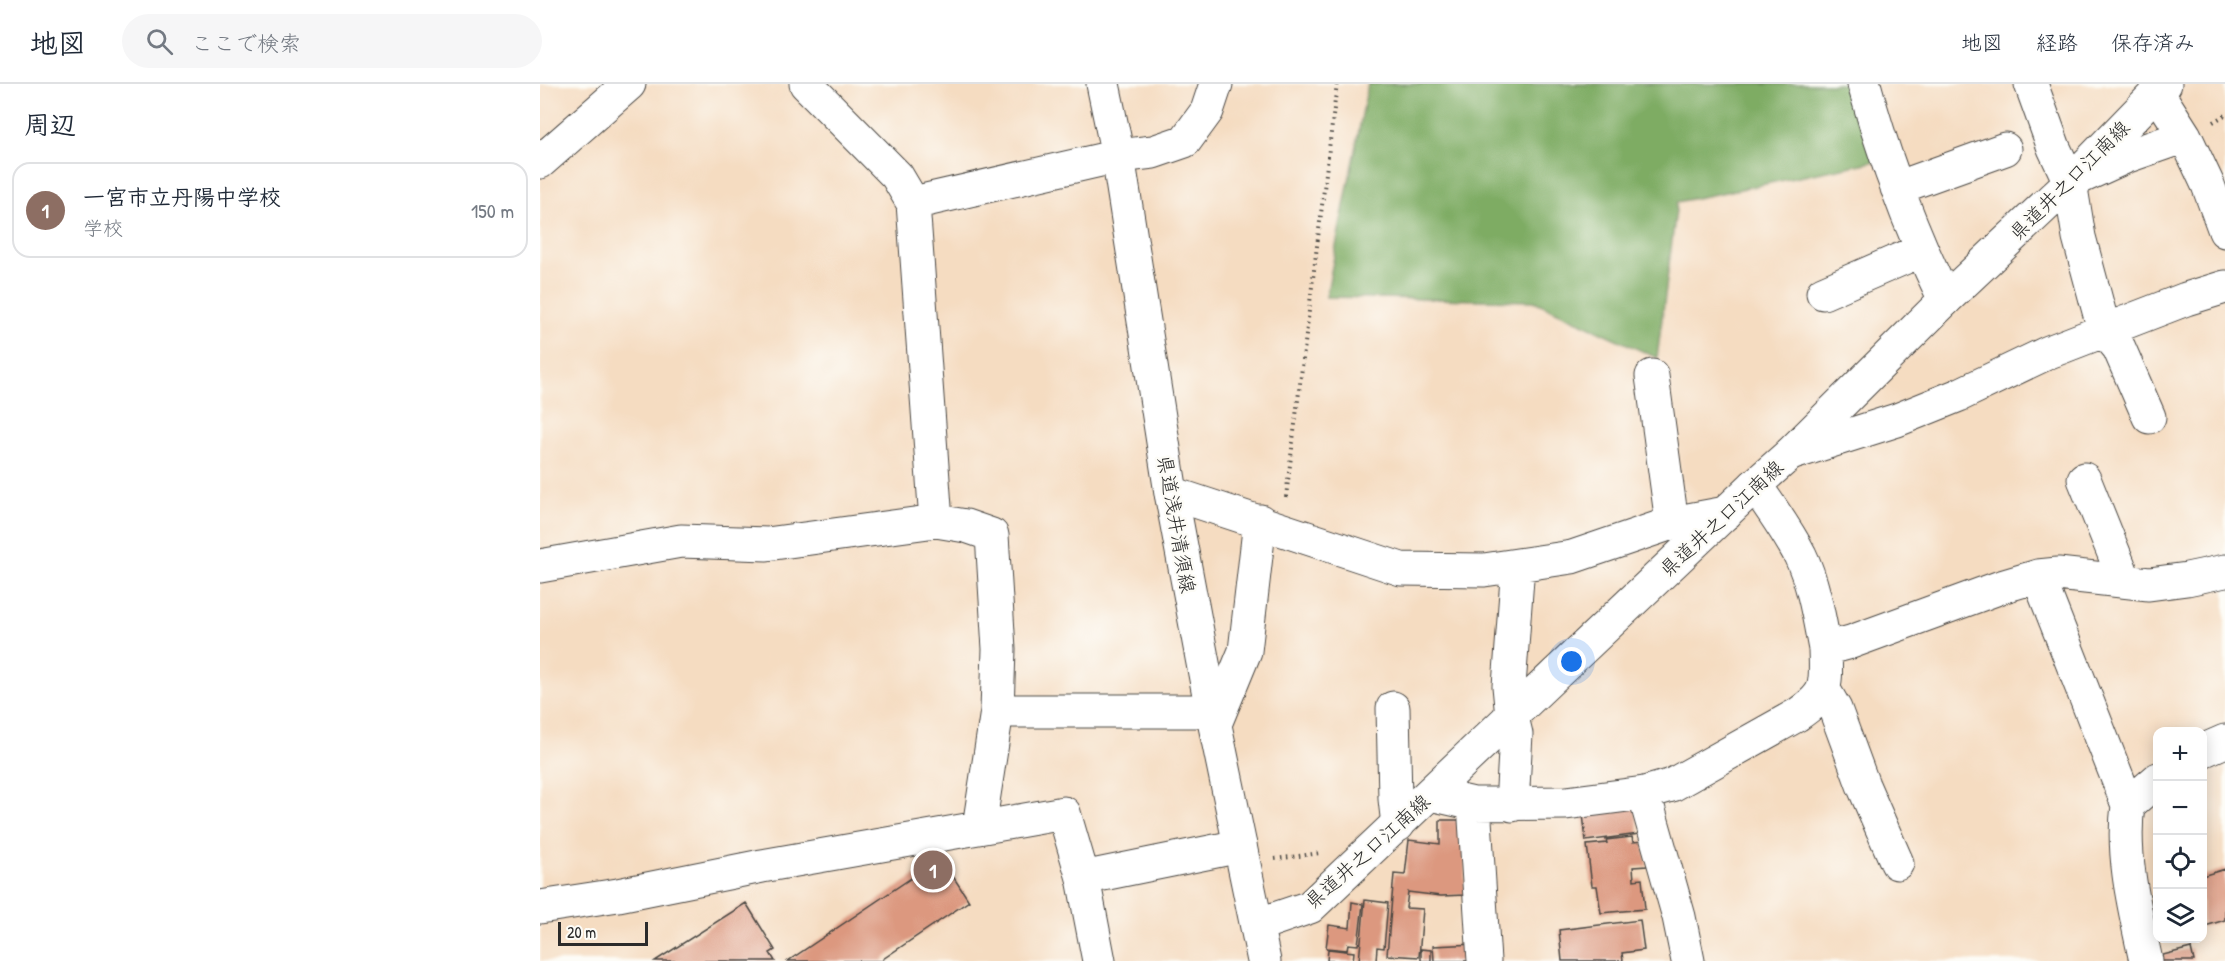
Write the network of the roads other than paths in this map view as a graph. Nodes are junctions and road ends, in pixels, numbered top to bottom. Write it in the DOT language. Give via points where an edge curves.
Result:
graph roads {
  1 [pos="629,84"];
  2 [pos="806,84"];
  3 [pos="1103,84"];
  4 [pos="1216,84"];
  5 [pos="1863,84"];
  6 [pos="2031,84"];
  7 [pos="2161,88"];
  8 [pos="2186,136"];
  9 [pos="2005,149"];
  10 [pos="1118,156"];
  11 [pos="540,162"];
  12 [pos="2070,182"];
  13 [pos="1897,188"];
  14 [pos="913,203"];
  15 [pos="2225,231"];
  16 [pos="1922,250"];
  17 [pos="2225,286"];
  18 [pos="1823,293"];
  19 [pos="1945,300"];
  20 [pos="2104,330"];
  21 [pos="1652,376"];
  22 [pos="2149,417"];
  23 [pos="1790,454"];
  24 [pos="2084,480"];
  25 [pos="1755,485"];
  26 [pos="1171,493"];
  27 [pos="1726,513"];
  28 [pos="936,521"];
  29 [pos="1672,523"];
  30 [pos="1271,525"];
  31 [pos="1518,565"];
  32 [pos="540,566"];
  33 [pos="2225,571"];
  34 [pos="2038,576"];
  35 [pos="2125,581"];
  36 [pos="1825,649"];
  37 [pos="1824,690"];
  38 [pos="1393,708"];
  39 [pos="997,711"];
  40 [pos="1512,717"];
  41 [pos="1213,718"];
  42 [pos="2225,741"];
  43 [pos="2207,749"];
  44 [pos="2155,781"];
  45 [pos="1644,793"];
  46 [pos="1430,795"];
  47 [pos="1474,804"];
  48 [pos="1512,805"];
  49 [pos="2128,805"];
  50 [pos="1398,825"];
  51 [pos="979,827"];
  52 [pos="1242,855"];
  53 [pos="1896,863"];
  54 [pos="1083,878"];
  55 [pos="540,907"];
  56 [pos="1257,925"];
  57 [pos="1099,961"];
  58 [pos="1264,961"];
  59 [pos="1484,961"];
  60 [pos="1688,961"];
  61 [pos="2146,961"];
  1 -- 11 [label="street"];
  2 -- 14 [label="street" via="897,176"];
  3 -- 10 [label="street, 県道浅井清須線"];
  4 -- 10 [label="street" via="1207,111 1185,141 1153,152"];
  5 -- 13 [label="street"];
  6 -- 12 [label="street"];
  7 -- 8 [label="street"];
  7 -- 12 [label="street, 県道井之口江南線"];
  8 -- 12 [label="street"];
  8 -- 15 [label="street"];
  9 -- 13 [label="street"];
  10 -- 14 [label="street"];
  10 -- 26 [label="street, 県道浅井清須線"];
  12 -- 19 [label="street, 県道井之口江南線"];
  12 -- 20 [label="street" via="2079,237"];
  13 -- 16 [label="street"];
  14 -- 28 [label="street"];
  16 -- 18 [label="street"];
  16 -- 19 [label="street"];
  17 -- 20 [label="street"];
  19 -- 23 [label="street, 県道井之口江南線"];
  20 -- 22 [label="street" via="2119,348"];
  20 -- 23 [label="street" via="1898,420"];
  21 -- 29 [label="street"];
  23 -- 25 [label="street, 県道井之口江南線"];
  24 -- 35 [label="street"];
  25 -- 27 [label="street, 県道井之口江南線"];
  25 -- 36 [label="street" via="1800,557 1816,603"];
  26 -- 30 [label="street"];
  26 -- 41 [label="street, 県道浅井清須線"];
  27 -- 29 [label="street"];
  27 -- 40 [label="street, 県道井之口江南線"];
  28 -- 32 [label="street" via="766,544 681,541"];
  28 -- 39 [label="street" via="966,525 992,535 999,649"];
  29 -- 31 [label="street" via="1572,557"];
  30 -- 31 [label="street" via="1401,569 1484,570"];
  30 -- 41 [label="street" via="1245,651"];
  31 -- 40 [label="street" via="1509,686"];
  33 -- 35 [label="street" via="2149,584"];
  34 -- 35 [label="street" via="2058,574"];
  34 -- 36 [label="street"];
  34 -- 49 [label="street"];
  36 -- 37 [label="street"];
  37 -- 45 [label="street" via="1797,715 1672,785"];
  37 -- 53 [label="street"];
  38 -- 50 [label="street"];
  39 -- 41 [label="street" via="1120,710"];
  39 -- 51 [label="street"];
  40 -- 46 [label="street, 県道井之口江南線"];
  40 -- 48 [label="street" via="1516,734"];
  41 -- 52 [label="street, 県道浅井清須線"];
  42 -- 43 [label="street"];
  44 -- 49 [label="street"];
  45 -- 48 [label="street"];
  45 -- 60 [label="street"];
  46 -- 47 [label="street"];
  46 -- 50 [label="street, 県道井之口江南線"];
  47 -- 48 [label="street"];
  47 -- 59 [label="street"];
  49 -- 61 [label="street" via="2125,826 2130,881"];
  50 -- 56 [label="street, 県道井之口江南線" via="1310,907"];
  51 -- 54 [label="street" via="1064,813"];
  51 -- 55 [label="street"];
  52 -- 54 [label="street"];
  52 -- 56 [label="street, 県道浅井清須線"];
  54 -- 57 [label="street"];
  56 -- 58 [label="street, 県道浅井清須線"];
}
